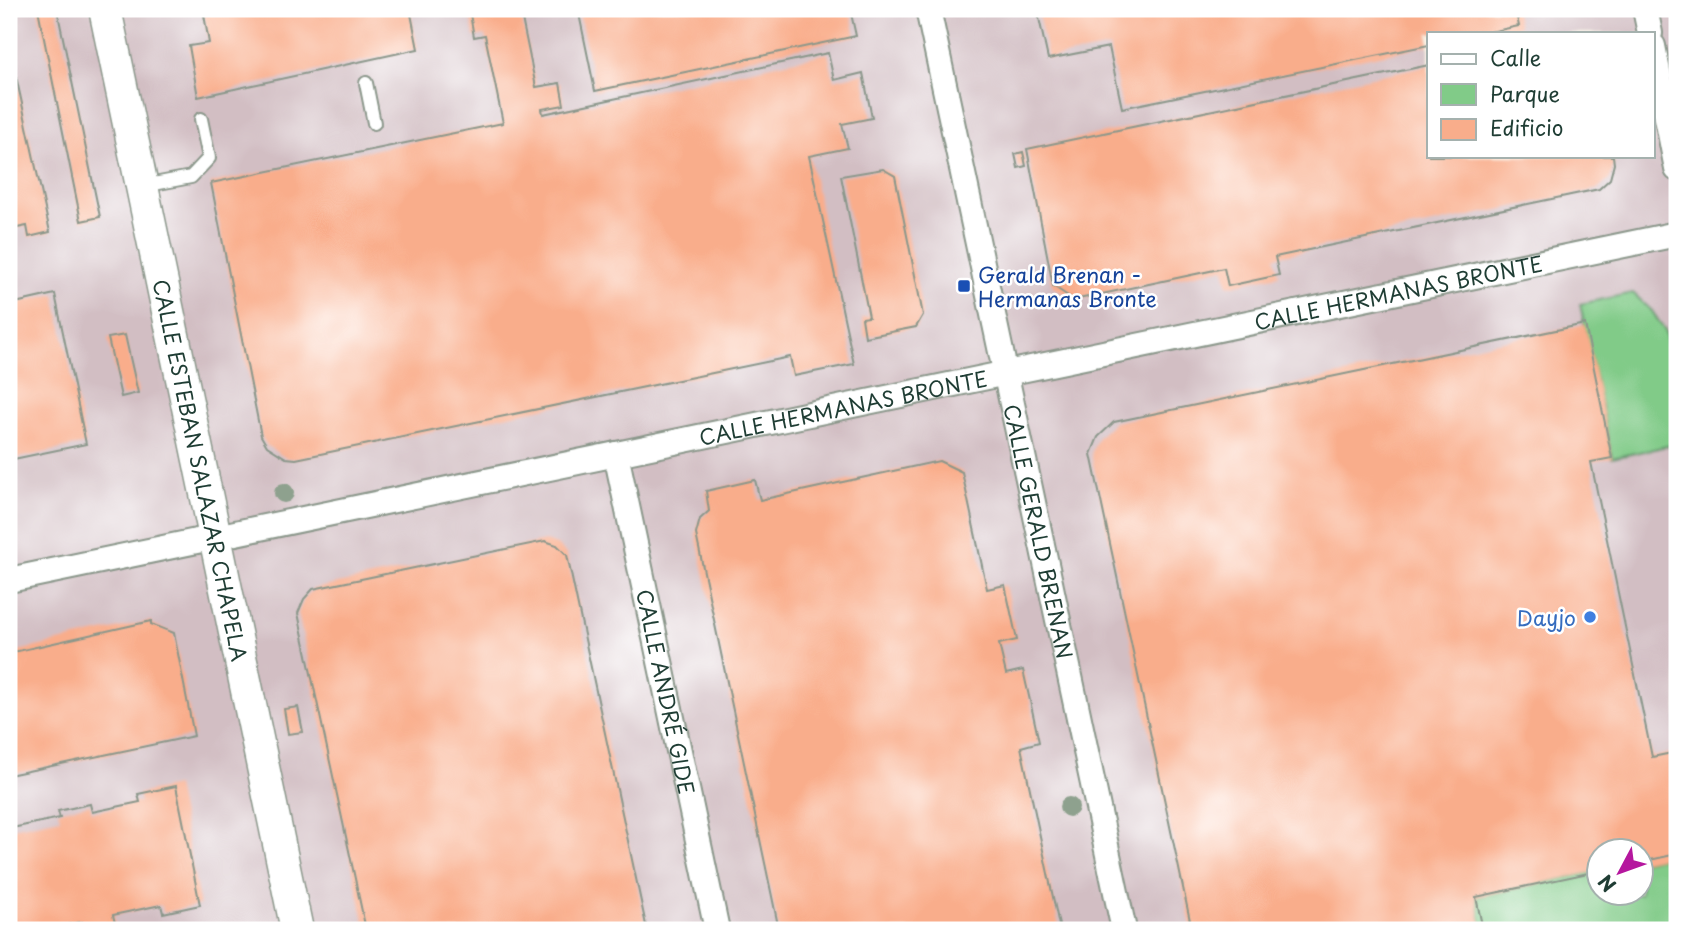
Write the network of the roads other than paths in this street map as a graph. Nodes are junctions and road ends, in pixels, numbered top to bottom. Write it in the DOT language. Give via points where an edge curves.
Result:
graph roads {
  1 [pos="105,9"];
  2 [pos="928,9"];
  3 [pos="1645,9"];
  4 [pos="1650,32"];
  5 [pos="1654,51"];
  6 [pos="366,83"];
  7 [pos="201,119"];
  8 [pos="374,122"];
  9 [pos="1677,169"];
  10 [pos="141,186"];
  11 [pos="1677,234"];
  12 [pos="1006,373"];
  13 [pos="617,454"];
  14 [pos="215,538"];
  15 [pos="9,580"];
  16 [pos="297,930"];
  17 [pos="717,930"];
  18 [pos="1124,930"];
  1 -- 10 [label="street, CALLE ESTEBAN SALAZAR CHAPELA"];
  2 -- 12 [label="street, CALLE GERALD BRENAN"];
  3 -- 4 [label="street"];
  5 -- 9 [label="street"];
  6 -- 8 [label="lane"];
  7 -- 10 [label="lane" via="209,158 191,177"];
  10 -- 14 [label="street, CALLE ESTEBAN SALAZAR CHAPELA"];
  11 -- 12 [label="street, CALLE HERMANAS BRONTE"];
  12 -- 13 [label="street, CALLE HERMANAS BRONTE"];
  12 -- 18 [label="street, CALLE GERALD BRENAN"];
  13 -- 14 [label="street, CALLE HERMANAS BRONTE"];
  13 -- 17 [label="street, CALLE ANDRÉ GIDE"];
  14 -- 15 [label="street, CALLE HERMANAS BRONTE"];
  14 -- 16 [label="street, CALLE ESTEBAN SALAZAR CHAPELA"];
}
